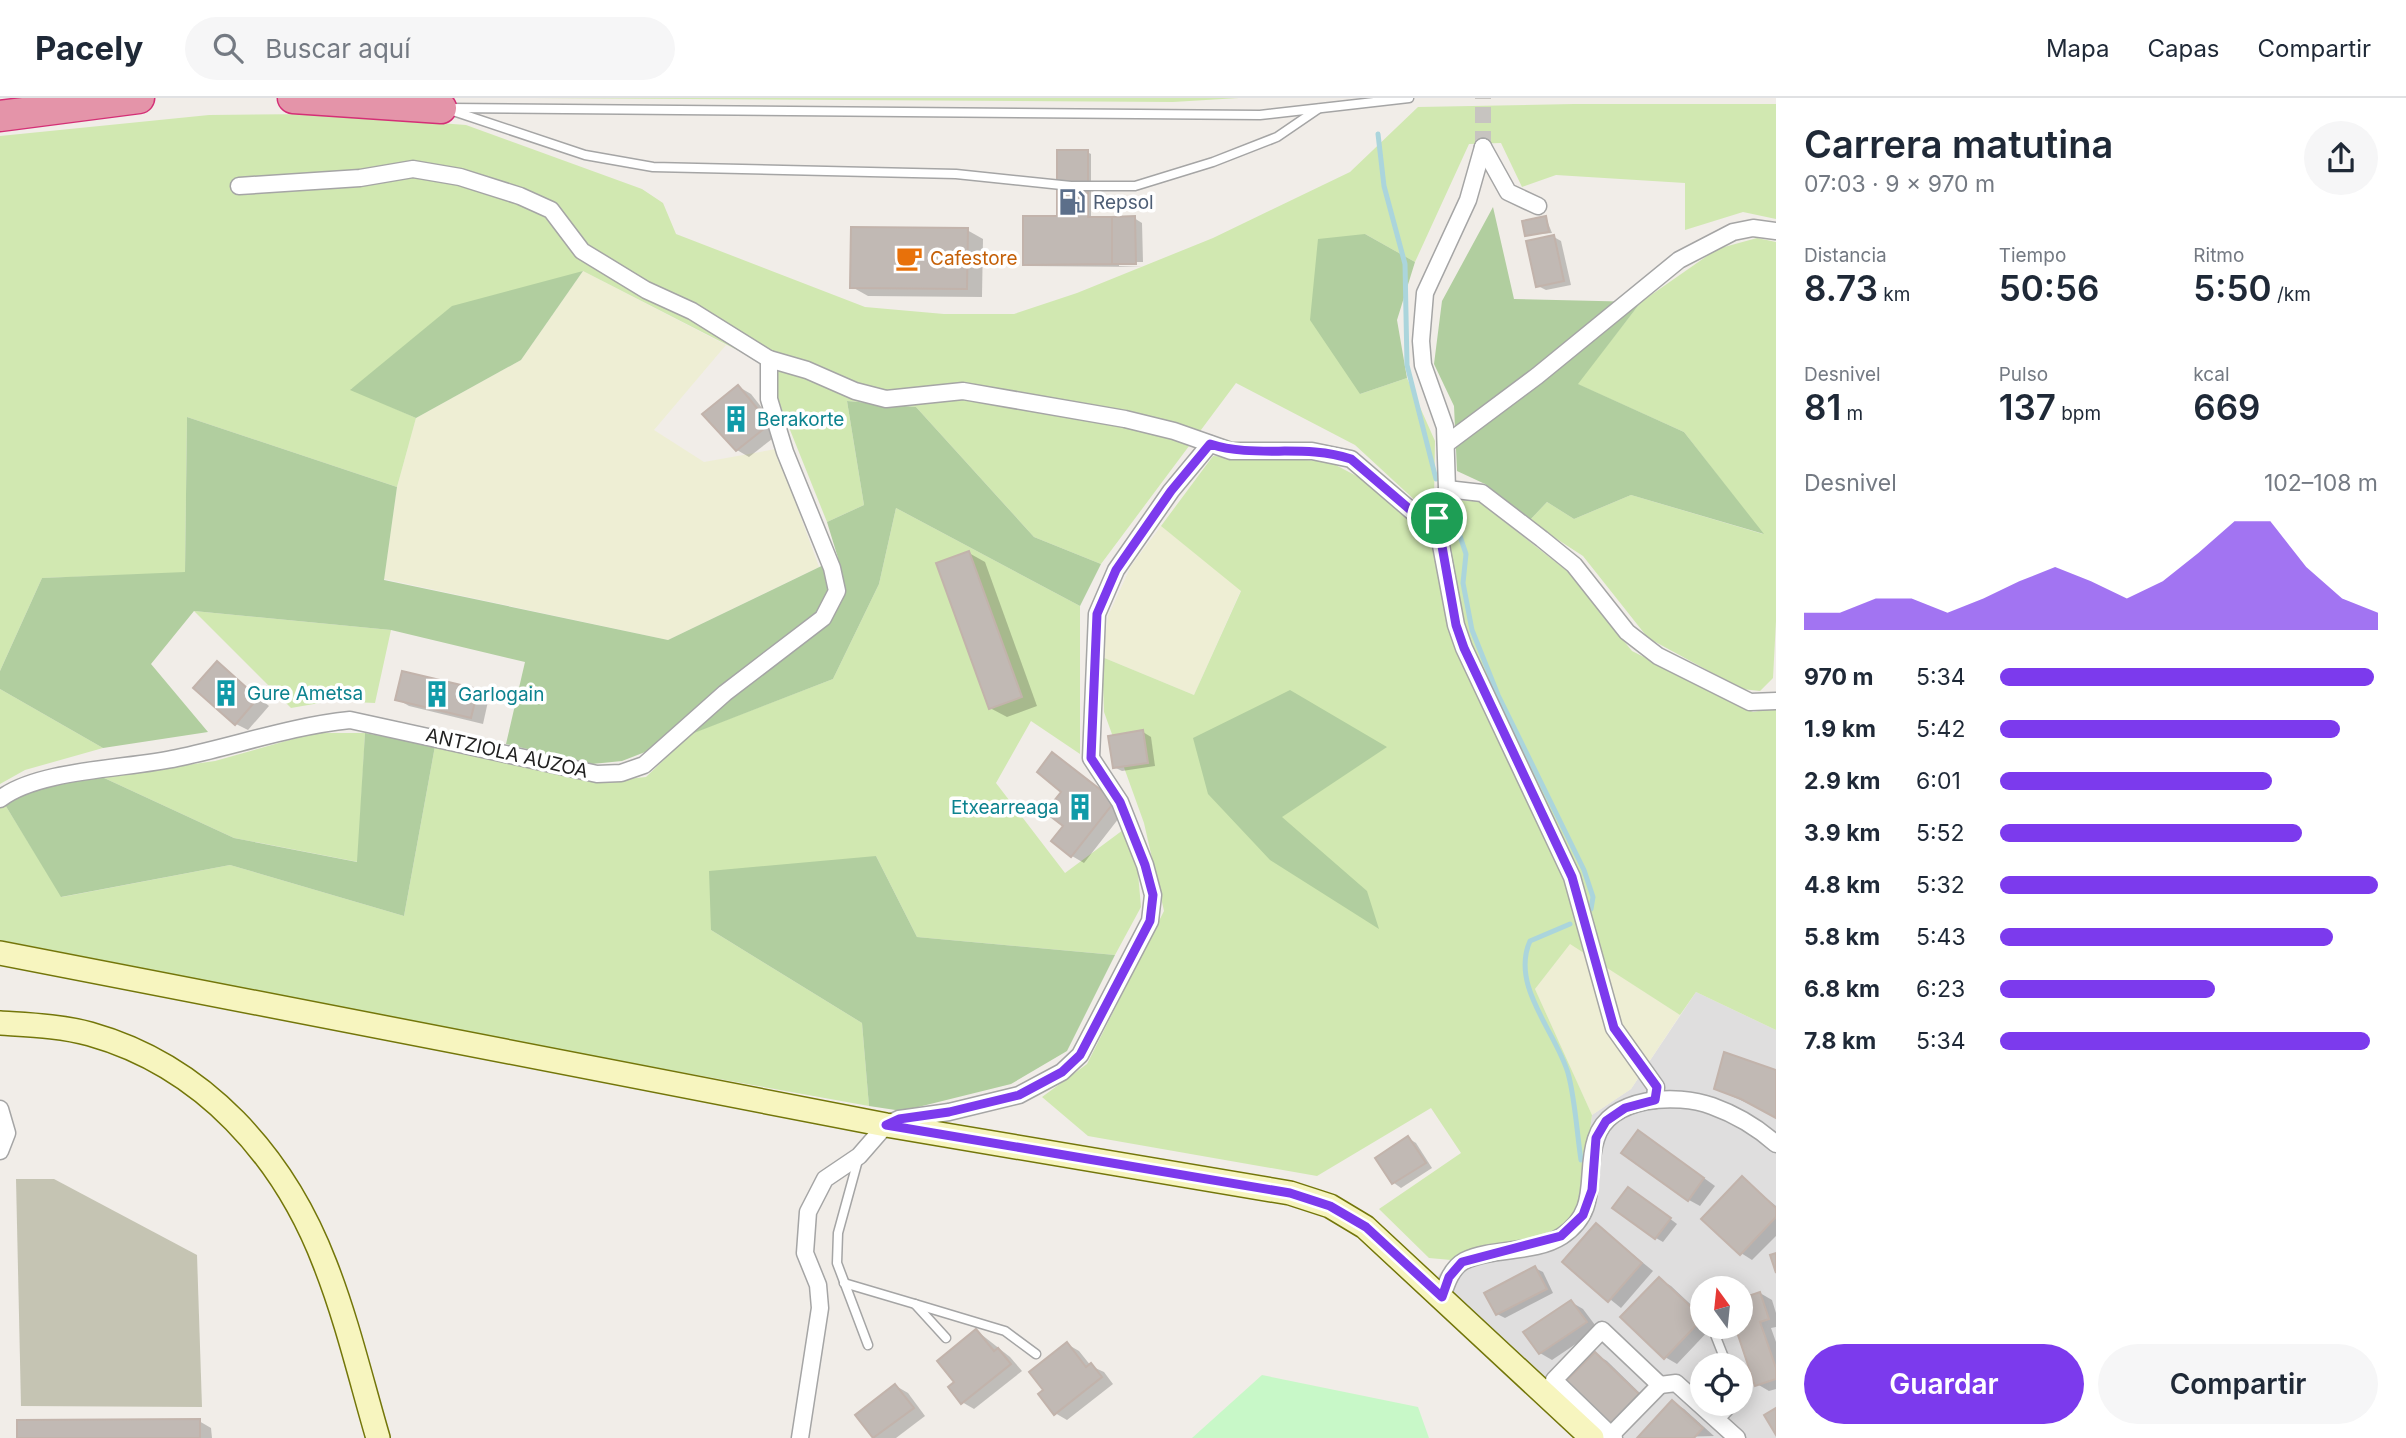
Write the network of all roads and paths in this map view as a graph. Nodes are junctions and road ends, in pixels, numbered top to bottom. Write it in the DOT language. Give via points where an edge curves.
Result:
graph roads {
  1 [pos="139,98"];
  2 [pos="293,98"];
  3 [pos="1409,98"];
  4 [pos="441,107"];
  5 [pos="1320,108"];
  6 [pos="0,116"];
  7 [pos="239,186"];
  8 [pos="1538,206"];
  9 [pos="1776,231"];
  10 [pos="769,359"];
  11 [pos="1210,444"];
  12 [pos="1447,444"];
  13 [pos="1447,489"];
  14 [pos="1437,518"];
  15 [pos="1776,701"];
  16 [pos="0,799"];
  17 [pos="0,953"];
  18 [pos="0,1023"];
  19 [pos="1655,1100"];
  20 [pos="0,1109"];
  21 [pos="886,1125"];
  22 [pos="1776,1144"];
  23 [pos="0,1151"];
  24 [pos="859,1156"];
  25 [pos="844,1283"];
  26 [pos="1442,1297"];
  27 [pos="915,1304"];
  28 [pos="946,1338"];
  29 [pos="868,1345"];
  30 [pos="1036,1354"];
  31 [pos="1660,1385"];
  32 [pos="1724,1416"];
  33 [pos="1720,1420"];
  34 [pos="1606,1437"];
  35 [pos="378,1438"];
  36 [pos="800,1438"];
  37 [pos="1737,1438"];
  1 -- 6 [label="highway"];
  2 -- 4 [label="highway"];
  3 -- 5 [label="lane"];
  4 -- 5 [label="lane" via="1246,115"];
  4 -- 5 [label="lane" via="585,155 653,167 956,174 1071,186 1135,186 1213,162 1276,136"];
  7 -- 10 [label="street" via="360,178 414,169 460,177 520,196 551,210 582,251"];
  8 -- 12 [label="street" via="1507,192 1483,147 1468,200 1425,293 1422,313 1423,365 1440,407"];
  9 -- 12 [label="street" via="1753,228 1733,232 1679,260"];
  10 -- 11 [label="street" via="878,397 964,391 1098,414"];
  10 -- 16 [label="street, ANTZIOLA AUZOA" via="769,399 837,591 823,618 725,693 644,765 621,773 597,774 350,720 175,759 38,781"];
  11 -- 14 [label="street" via="1246,452 1339,455 1351,459 1421,519 1430,522"];
  11 -- 21 [label="street" via="1116,570 1097,614 1091,758 1120,802 1145,865 1153,895 1150,921 1080,1055 1062,1072 1019,1095"];
  12 -- 13 [label="street"];
  13 -- 14 [label="street"];
  13 -- 15 [label="street" via="1482,493 1574,565 1627,632 1650,651 1750,702"];
  14 -- 19 [label="street" via="1464,648 1572,877 1614,1028 1657,1087"];
  17 -- 21 [label="main road"];
  18 -- 35 [label="main road" via="90,1034 158,1062 205,1094 250,1137 275,1165 325,1264"];
  19 -- 22 [label="street" via="1709,1105 1759,1129"];
  19 -- 26 [label="street" via="1625,1108 1606,1121 1596,1138 1592,1190 1583,1215 1561,1236 1462,1262 1449,1277"];
  20 -- 23 [label="street" via="7,1133"];
  21 -- 24 [label="street"];
  21 -- 26 [label="main road" via="1290,1193 1330,1206 1366,1227"];
  24 -- 25 [label="lane" via="838,1233 836,1263"];
  24 -- 36 [label="street" via="825,1179 808,1212 804,1253 818,1285 820,1308"];
  25 -- 27 [label="lane"];
  25 -- 29 [label="lane"];
  26 -- 34 [label="main road"];
  27 -- 28 [label="lane"];
  27 -- 30 [label="lane" via="1005,1331"];
  31 -- 33 [label="street" via="1676,1383"];
  31 -- 34 [label="street"];
  31 -- 34 [label="street" via="1602,1330 1554,1380"];
  32 -- 33 [label="lane"];
  33 -- 37 [label="street"];
}
